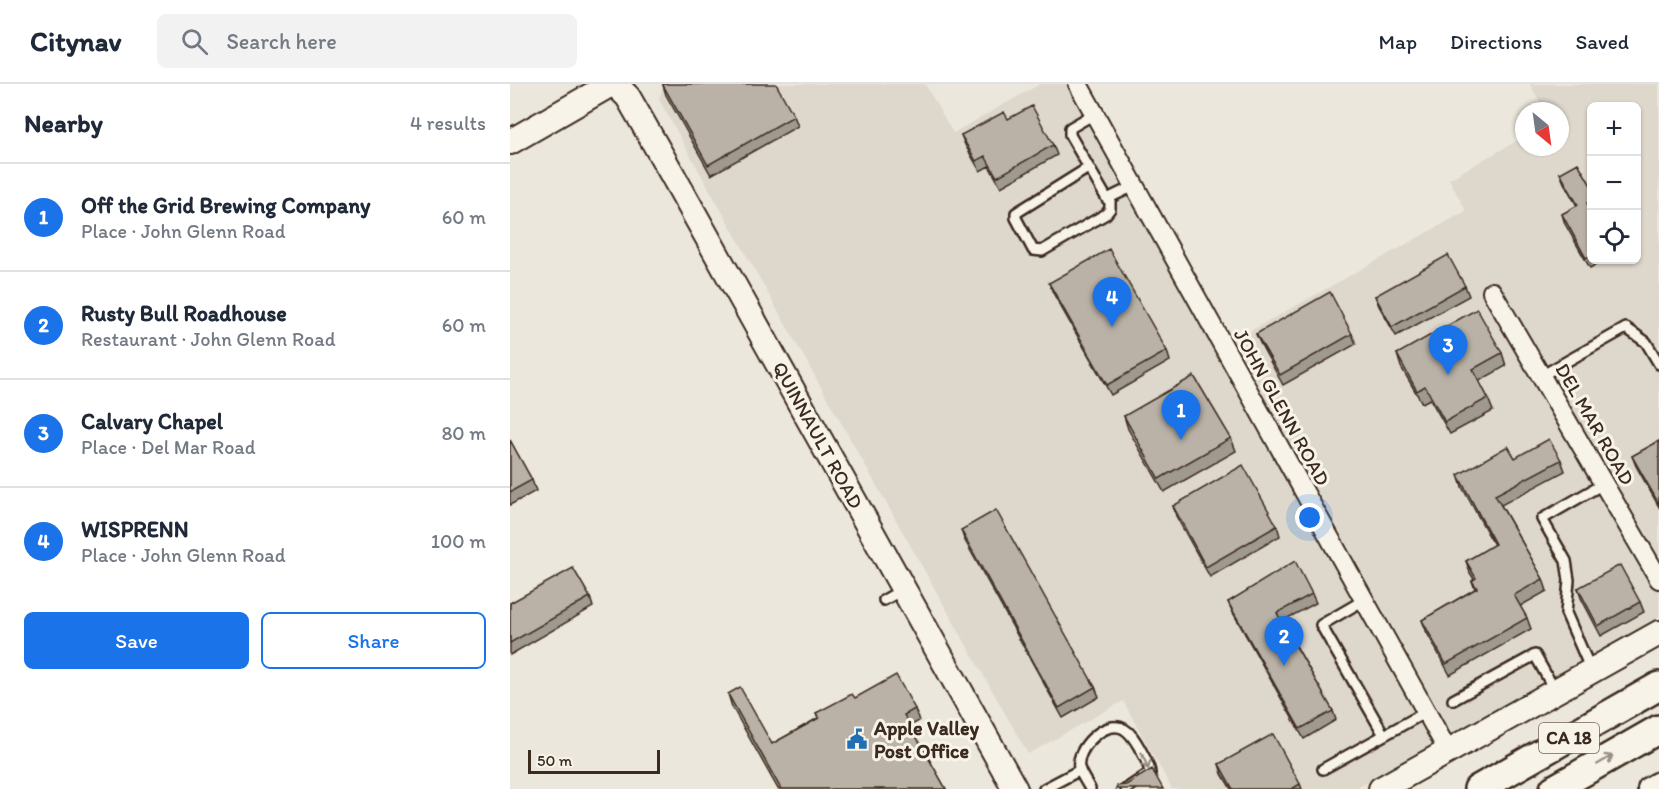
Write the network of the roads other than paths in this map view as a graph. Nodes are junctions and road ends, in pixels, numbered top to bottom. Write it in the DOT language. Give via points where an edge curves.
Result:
graph roads {
  1 [pos="613,84"];
  2 [pos="1078,84"];
  3 [pos="1094,114"];
  4 [pos="510,142"];
  5 [pos="1088,168"];
  6 [pos="1134,186"];
  7 [pos="1110,200"];
  8 [pos="1492,292"];
  9 [pos="1659,364"];
  10 [pos="1541,376"];
  11 [pos="1604,484"];
  12 [pos="1659,579"];
  13 [pos="1364,600"];
  14 [pos="1659,633"];
  15 [pos="1591,671"];
  16 [pos="1659,686"];
  17 [pos="1556,691"];
  18 [pos="1453,700"];
  19 [pos="1426,711"];
  20 [pos="1659,729"];
  21 [pos="1383,735"];
  22 [pos="1448,751"];
  23 [pos="1323,769"];
  24 [pos="1080,770"];
  25 [pos="1659,784"];
  26 [pos="1015,789"];
  27 [pos="1044,789"];
  28 [pos="1090,789"];
  29 [pos="1126,789"];
  30 [pos="1381,789"];
  31 [pos="1478,789"];
  32 [pos="1554,789"];
  33 [pos="1650,789"];
  1 -- 4 [label="street"];
  1 -- 26 [label="street, QUINNAULT ROAD" via="628,97 672,174 894,594"];
  2 -- 3 [label="street, JOHN GLENN ROAD"];
  3 -- 5 [label="lane" via="1068,131"];
  3 -- 6 [label="street, JOHN GLENN ROAD"];
  5 -- 7 [label="lane" via="1104,197"];
  5 -- 7 [label="lane" via="1018,210 1016,218 1033,250 1042,251 1106,214"];
  6 -- 7 [label="lane"];
  6 -- 13 [label="street, JOHN GLENN ROAD"];
  8 -- 10 [label="street, DEL MAR ROAD"];
  9 -- 10 [label="lane" via="1646,342 1626,328"];
  10 -- 11 [label="street, DEL MAR ROAD"];
  11 -- 12 [label="street, DEL MAR ROAD"];
  11 -- 15 [label="lane" via="1542,519 1566,561 1566,614"];
  13 -- 19 [label="street, JOHN GLENN ROAD"];
  13 -- 21 [label="lane" via="1321,625"];
  14 -- 15 [label="street"];
  15 -- 17 [label="street"];
  16 -- 31 [label="main road, CA 18"];
  17 -- 18 [label="lane" via="1535,655"];
  17 -- 22 [label="street"];
  19 -- 21 [label="lane"];
  19 -- 22 [label="street, JOHN GLENN ROAD"];
  32 -- 20 [label="main road, CA 18, one-way"];
  21 -- 23 [label="lane"];
  22 -- 30 [label="street"];
  24 -- 27 [label="lane"];
  24 -- 28 [label="lane"];
  24 -- 29 [label="lane, one-way" via="1080,756 1092,738 1114,726 1123,728 1135,739 1150,772"];
  25 -- 33 [label="street"];
}
